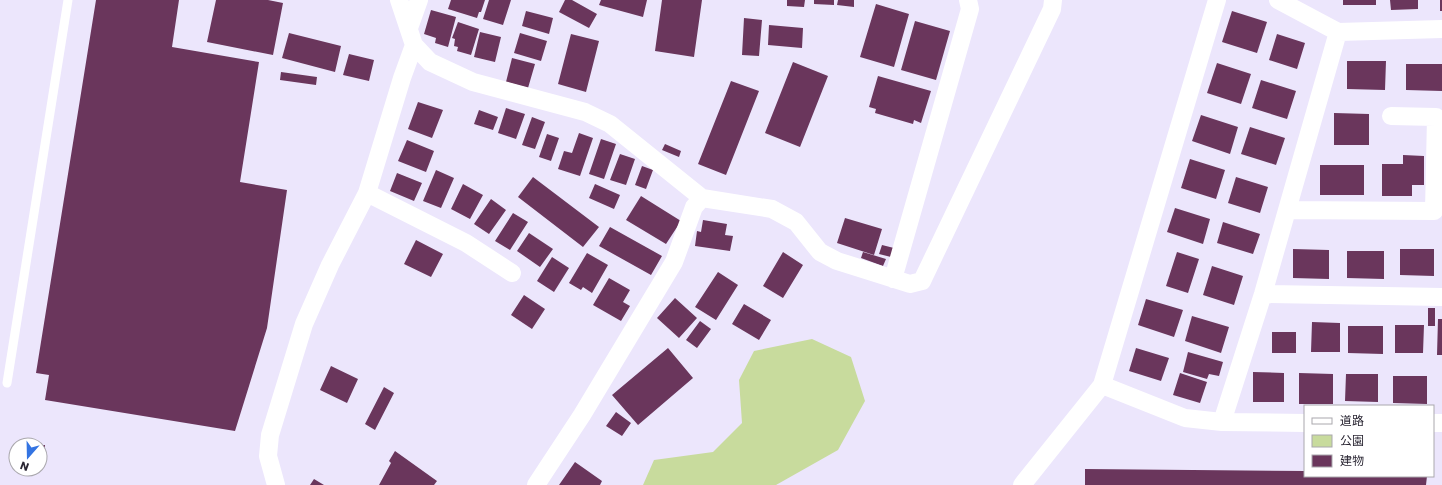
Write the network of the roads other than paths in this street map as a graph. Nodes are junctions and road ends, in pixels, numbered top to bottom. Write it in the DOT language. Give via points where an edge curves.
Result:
graph roads {
  1 [pos="68,0"];
  2 [pos="399,0"];
  3 [pos="419,0"];
  4 [pos="968,0"];
  5 [pos="1053,0"];
  6 [pos="1217,0"];
  7 [pos="1278,0"];
  8 [pos="409,28"];
  9 [pos="1442,29"];
  10 [pos="1338,32"];
  11 [pos="414,46"];
  12 [pos="1391,116"];
  13 [pos="367,193"];
  14 [pos="702,198"];
  15 [pos="1287,210"];
  16 [pos="512,274"];
  17 [pos="893,279"];
  18 [pos="1263,294"];
  19 [pos="1442,296"];
  20 [pos="7,383"];
  21 [pos="1102,385"];
  22 [pos="1222,422"];
  23 [pos="1304,423"];
  24 [pos="276,485"];
  25 [pos="536,485"];
  26 [pos="1022,485"];
  1 -- 20 [label="lane"];
  2 -- 8 [label="street"];
  3 -- 8 [label="street"];
  4 -- 17 [label="street" via="970,9"];
  5 -- 17 [label="street" via="1052,9 922,281 910,284"];
  6 -- 21 [label="street"];
  7 -- 10 [label="street"];
  8 -- 11 [label="street"];
  9 -- 10 [label="street"];
  10 -- 15 [label="street"];
  11 -- 13 [label="street"];
  11 -- 14 [label="street" via="430,62 473,82 585,112 610,124"];
  12 -- 15 [label="street" via="1436,117 1434,211"];
  13 -- 16 [label="street" via="466,243"];
  13 -- 24 [label="street" via="327,271 304,324 270,435 268,456"];
  14 -- 17 [label="street" via="772,209 796,222 820,252 837,261"];
  14 -- 25 [label="street" via="694,207 674,262 582,415"];
  15 -- 18 [label="street"];
  18 -- 19 [label="street"];
  18 -- 22 [label="street"];
  21 -- 22 [label="street" via="1185,418"];
  21 -- 26 [label="street"];
  22 -- 23 [label="street"];
}
